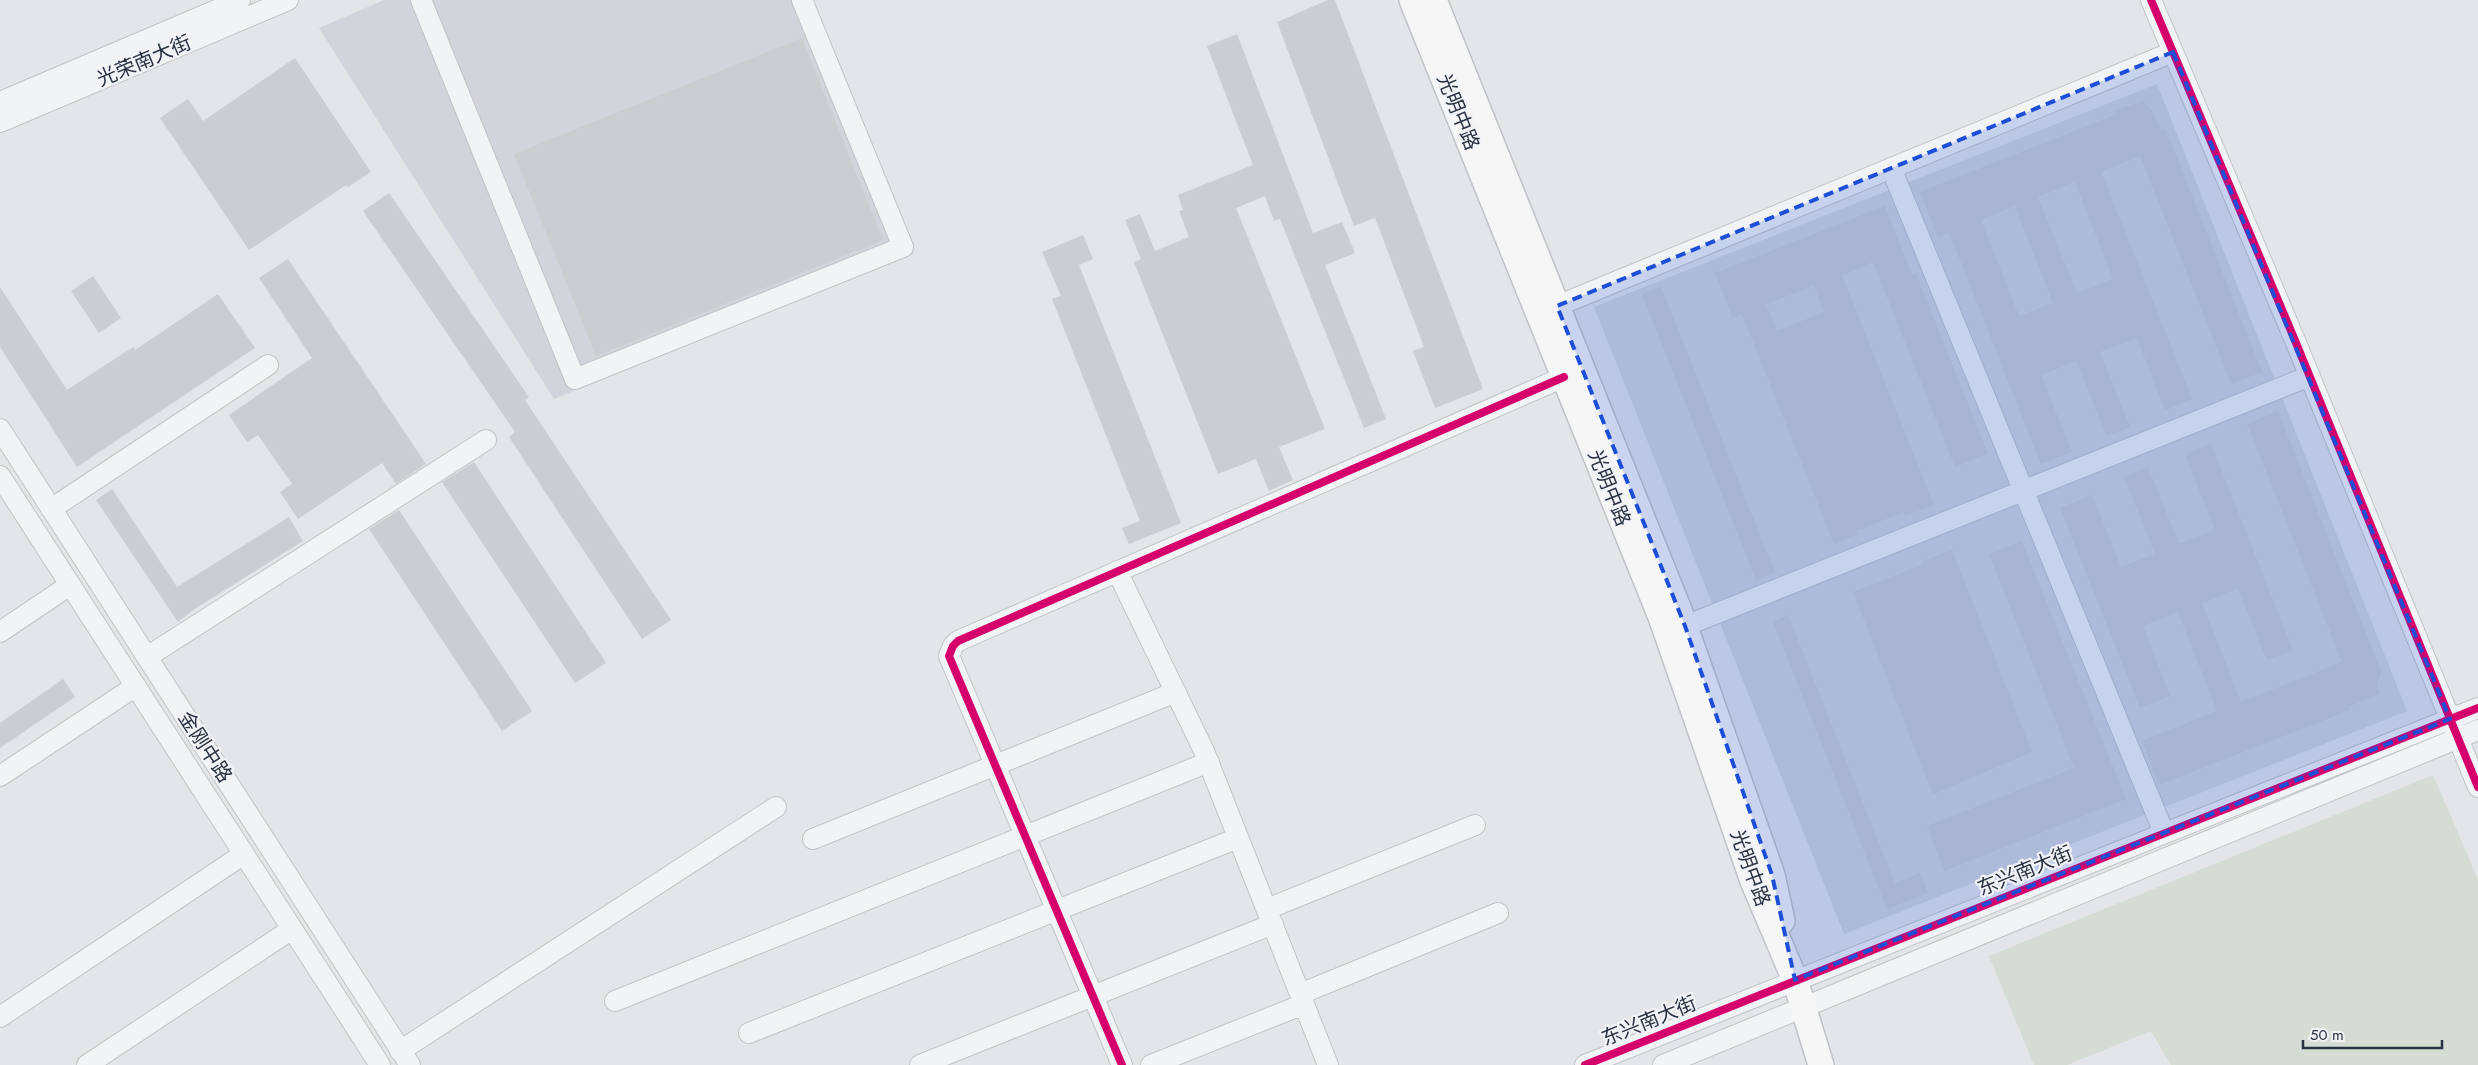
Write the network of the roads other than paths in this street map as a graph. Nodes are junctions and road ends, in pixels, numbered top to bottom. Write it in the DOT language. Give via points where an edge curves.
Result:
graph roads {
  1 [pos="240,0"];
  2 [pos="288,0"];
  3 [pos="421,0"];
  4 [pos="802,0"];
  5 [pos="1412,0"];
  6 [pos="1434,0"];
  7 [pos="2151,0"];
  8 [pos="2173,52"];
  9 [pos="0,102"];
  10 [pos="0,122"];
  11 [pos="1891,168"];
  12 [pos="1557,306"];
  13 [pos="268,365"];
  14 [pos="1564,376"];
  15 [pos="2310,376"];
  16 [pos="0,430"];
  17 [pos="486,440"];
  18 [pos="0,476"];
  19 [pos="2023,491"];
  20 [pos="51,509"];
  21 [pos="1117,571"];
  22 [pos="70,585"];
  23 [pos="1685,626"];
  24 [pos="0,632"];
  25 [pos="147,657"];
  26 [pos="136,686"];
  27 [pos="1176,692"];
  28 [pos="2478,708"];
  29 [pos="2450,719"];
  30 [pos="2478,730"];
  31 [pos="2458,738"];
  32 [pos="1209,762"];
  33 [pos="996,765"];
  34 [pos="0,776"];
  35 [pos="2478,787"];
  36 [pos="776,807"];
  37 [pos="1475,825"];
  38 [pos="2164,833"];
  39 [pos="1026,836"];
  40 [pos="1238,838"];
  41 [pos="813,839"];
  42 [pos="244,854"];
  43 [pos="1057,910"];
  44 [pos="1498,913"];
  45 [pos="1270,917"];
  46 [pos="292,929"];
  47 [pos="1794,980"];
  48 [pos="1093,996"];
  49 [pos="1302,999"];
  50 [pos="615,1001"];
  51 [pos="1803,1008"];
  52 [pos="0,1017"];
  53 [pos="750,1033"];
  54 [pos="405,1058"];
  55 [pos="1669,1064"];
  56 [pos="87,1065"];
  57 [pos="380,1065"];
  58 [pos="920,1065"];
  59 [pos="1122,1065"];
  60 [pos="1152,1065"];
  61 [pos="1328,1065"];
  62 [pos="1585,1065"];
  63 [pos="1821,1065"];
  1 -- 9 [label="street, 光荣南大街"];
  2 -- 10 [label="street, 光荣南大街"];
  3 -- 4 [label="street" via="575,380 903,247"];
  5 -- 14 [label="main road, 光明中路"];
  6 -- 12 [label="main road, 光明中路"];
  7 -- 8 [label="street"];
  8 -- 11 [label="street"];
  8 -- 15 [label="street"];
  11 -- 12 [label="street"];
  11 -- 19 [label="street"];
  12 -- 23 [label="main road, 光明中路"];
  13 -- 20 [label="street"];
  14 -- 21 [label="street"];
  14 -- 47 [label="main road, 光明中路" via="1661,617 1753,881"];
  15 -- 19 [label="street"];
  15 -- 29 [label="street"];
  16 -- 20 [label="street, 金刚中路"];
  17 -- 25 [label="street"];
  18 -- 22 [label="street, 金刚中路"];
  19 -- 23 [label="street"];
  19 -- 38 [label="street"];
  20 -- 25 [label="street, 金刚中路"];
  21 -- 27 [label="street"];
  21 -- 33 [label="street" via="953,646 950,656"];
  22 -- 24 [label="street"];
  22 -- 26 [label="street, 金刚中路"];
  23 -- 47 [label="main road, 光明中路" via="1772,875"];
  25 -- 54 [label="street, 金刚中路"];
  26 -- 34 [label="street"];
  26 -- 42 [label="street, 金刚中路"];
  27 -- 32 [label="street"];
  27 -- 33 [label="street"];
  28 -- 29 [label="street, 东兴南大街"];
  29 -- 31 [label="street"];
  29 -- 38 [label="street, 东兴南大街"];
  30 -- 31 [label="street"];
  31 -- 35 [label="street"];
  31 -- 51 [label="street"];
  32 -- 39 [label="street"];
  32 -- 40 [label="street"];
  33 -- 39 [label="street"];
  33 -- 41 [label="street"];
  36 -- 54 [label="street"];
  37 -- 45 [label="street"];
  38 -- 47 [label="street, 东兴南大街"];
  39 -- 43 [label="street"];
  39 -- 50 [label="street"];
  40 -- 43 [label="street"];
  40 -- 45 [label="street"];
  42 -- 46 [label="street, 金刚中路"];
  42 -- 52 [label="street"];
  43 -- 48 [label="street"];
  43 -- 53 [label="street"];
  44 -- 49 [label="street"];
  45 -- 48 [label="street"];
  45 -- 49 [label="street"];
  46 -- 56 [label="street"];
  46 -- 57 [label="street, 金刚中路"];
  47 -- 51 [label="main road, 光明中路"];
  47 -- 62 [label="street, 东兴南大街"];
  48 -- 58 [label="street"];
  48 -- 59 [label="street"];
  49 -- 60 [label="street"];
  49 -- 61 [label="street"];
  51 -- 55 [label="street"];
  51 -- 63 [label="main road, 光明中路"];
}
